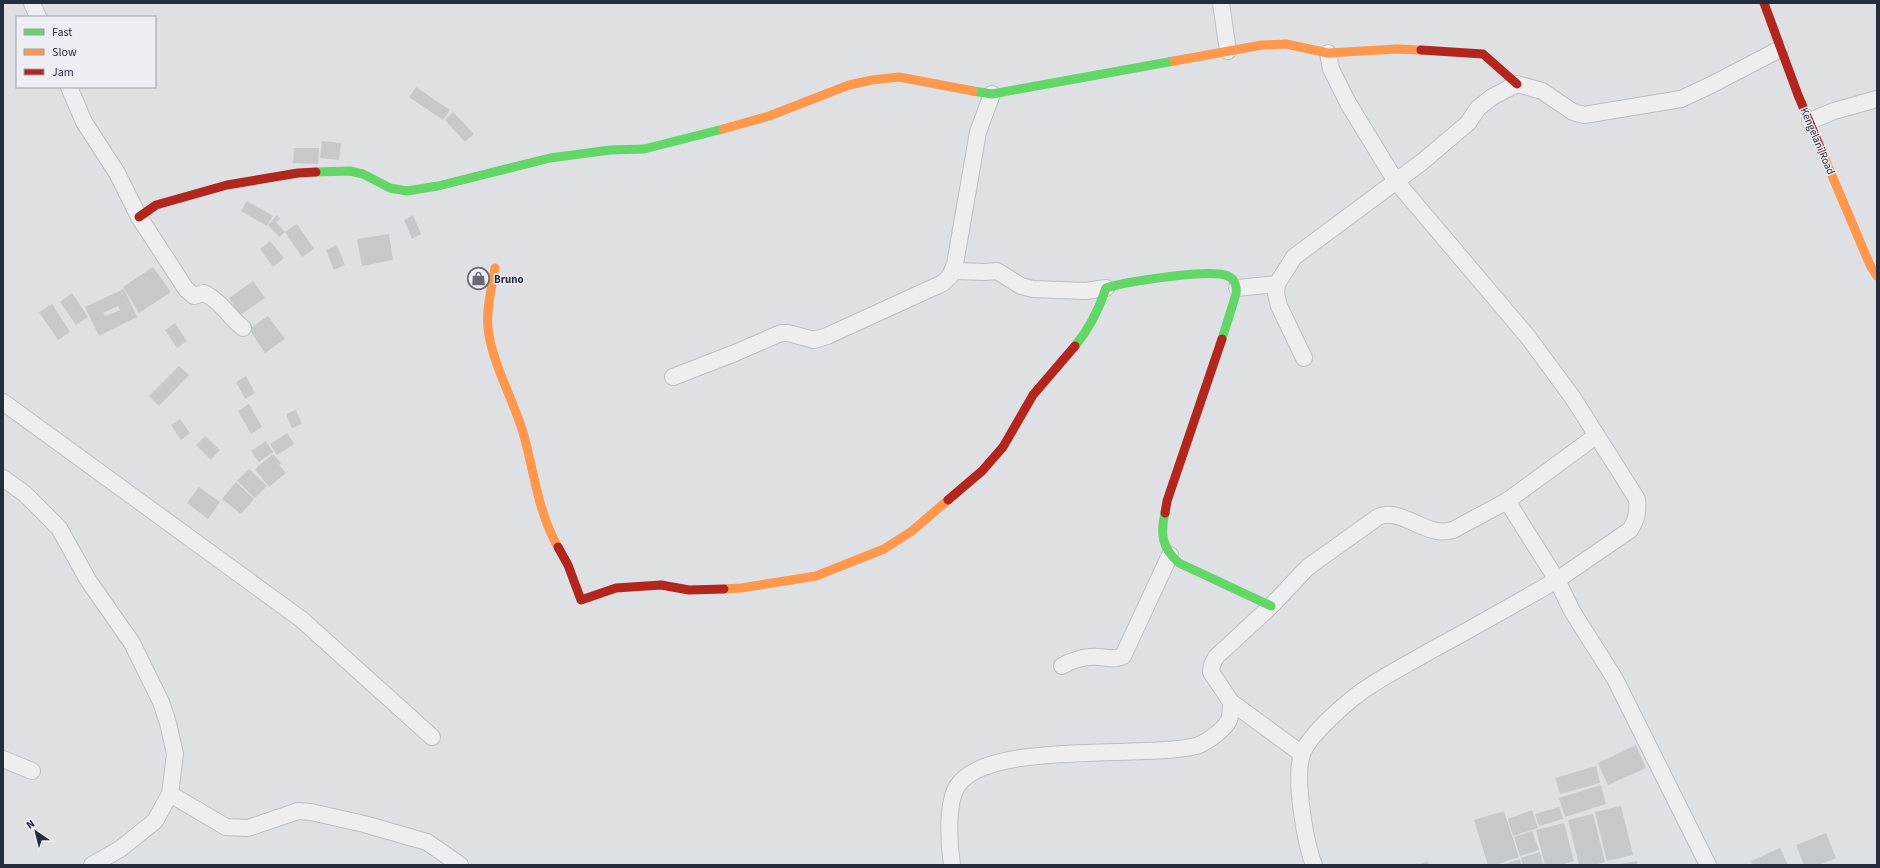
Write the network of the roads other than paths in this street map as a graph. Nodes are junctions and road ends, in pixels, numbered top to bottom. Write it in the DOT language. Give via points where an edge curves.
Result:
graph roads {
  1 [pos="32,3"];
  2 [pos="1221,3"];
  3 [pos="1764,3"];
  4 [pos="38,16"];
  5 [pos="1780,48"];
  6 [pos="1228,51"];
  7 [pos="1328,53"];
  8 [pos="1517,84"];
  9 [pos="69,88"];
  10 [pos="992,94"];
  11 [pos="1877,99"];
  12 [pos="1810,121"];
  13 [pos="1396,180"];
  14 [pos="139,217"];
  15 [pos="495,268"];
  16 [pos="953,271"];
  17 [pos="1877,276"];
  18 [pos="1277,284"];
  19 [pos="1106,288"];
  20 [pos="1237,288"];
  21 [pos="244,328"];
  22 [pos="1304,358"];
  23 [pos="673,377"];
  24 [pos="3,402"];
  25 [pos="1596,436"];
  26 [pos="3,478"];
  27 [pos="1506,501"];
  28 [pos="1170,555"];
  29 [pos="1557,580"];
  30 [pos="1272,606"];
  31 [pos="1062,666"];
  32 [pos="1231,702"];
  33 [pos="432,737"];
  34 [pos="1302,754"];
  35 [pos="3,759"];
  36 [pos="32,771"];
  37 [pos="170,794"];
  38 [pos="92,865"];
  39 [pos="460,865"];
  40 [pos="952,865"];
  41 [pos="1314,865"];
  42 [pos="1708,865"];
  1 -- 4 [label="street"];
  2 -- 6 [label="street"];
  3 -- 5 [label="street, Kengelani Road"];
  5 -- 8 [label="street" via="1681,99 1584,115 1573,112 1542,91"];
  5 -- 12 [label="street, Kengelani Road"];
  6 -- 7 [label="street" via="1286,44"];
  6 -- 10 [label="street"];
  7 -- 8 [label="street" via="1397,49 1483,54"];
  7 -- 13 [label="street" via="1331,69 1345,96"];
  8 -- 13 [label="street" via="1492,96 1478,108 1468,123 1422,162"];
  9 -- 14 [label="street" via="84,122 117,174"];
  10 -- 14 [label="street" via="899,77 872,80 849,85 769,116 644,149 610,150 550,158 438,186 407,191 390,188 363,174 350,171 271,177 227,184 156,205"];
  10 -- 16 [label="street" via="978,132"];
  11 -- 12 [label="street" via="1834,111"];
  12 -- 17 [label="street, Kengelani Road" via="1870,265"];
  13 -- 18 [label="street" via="1294,257"];
  13 -- 25 [label="street" via="1528,337 1573,398"];
  14 -- 21 [label="street" via="191,295 204,293 217,300 234,321"];
  15 -- 19 [label="street" via="488,309 488,328 492,346 521,427 542,514 568,565 581,600 616,588 741,588 816,576 884,549 912,531 982,470 1003,447 1034,395 1084,335 1098,311"];
  16 -- 19 [label="street" via="996,271 1033,290 1086,291"];
  16 -- 23 [label="street" via="943,283 827,336 814,340 781,333 735,354"];
  18 -- 20 [label="street"];
  18 -- 22 [label="street" via="1279,306"];
  19 -- 20 [label="street" via="1146,278 1223,274 1233,279"];
  20 -- 28 [label="street" via="1212,372 1166,501 1161,531"];
  24 -- 33 [label="street" via="301,619"];
  25 -- 27 [label="street"];
  25 -- 29 [label="street" via="1637,499 1636,521 1630,530"];
  26 -- 37 [label="street" via="25,494 59,528 88,580 132,643 161,702 176,754"];
  27 -- 29 [label="street"];
  27 -- 30 [label="street" via="1464,526 1446,533 1417,525 1405,518 1384,514 1308,567"];
  28 -- 30 [label="street" via="1179,563"];
  28 -- 31 [label="street" via="1123,656 1117,660 1098,657 1071,660"];
  29 -- 34 [label="street" via="1369,686 1330,719 1308,743"];
  29 -- 42 [label="street" via="1572,611 1615,679"];
  30 -- 32 [label="street" via="1216,657 1212,665 1211,672"];
  32 -- 34 [label="street"];
  32 -- 40 [label="street" via="1231,712 1224,726 1197,746 1064,752 1000,763 968,776 958,784 952,798"];
  34 -- 41 [label="street" via="1301,797 1308,851"];
  35 -- 36 [label="street"];
  37 -- 38 [label="street" via="155,821 120,850"];
  37 -- 39 [label="street" via="226,827 248,828 298,811 311,812 427,842"];
}
